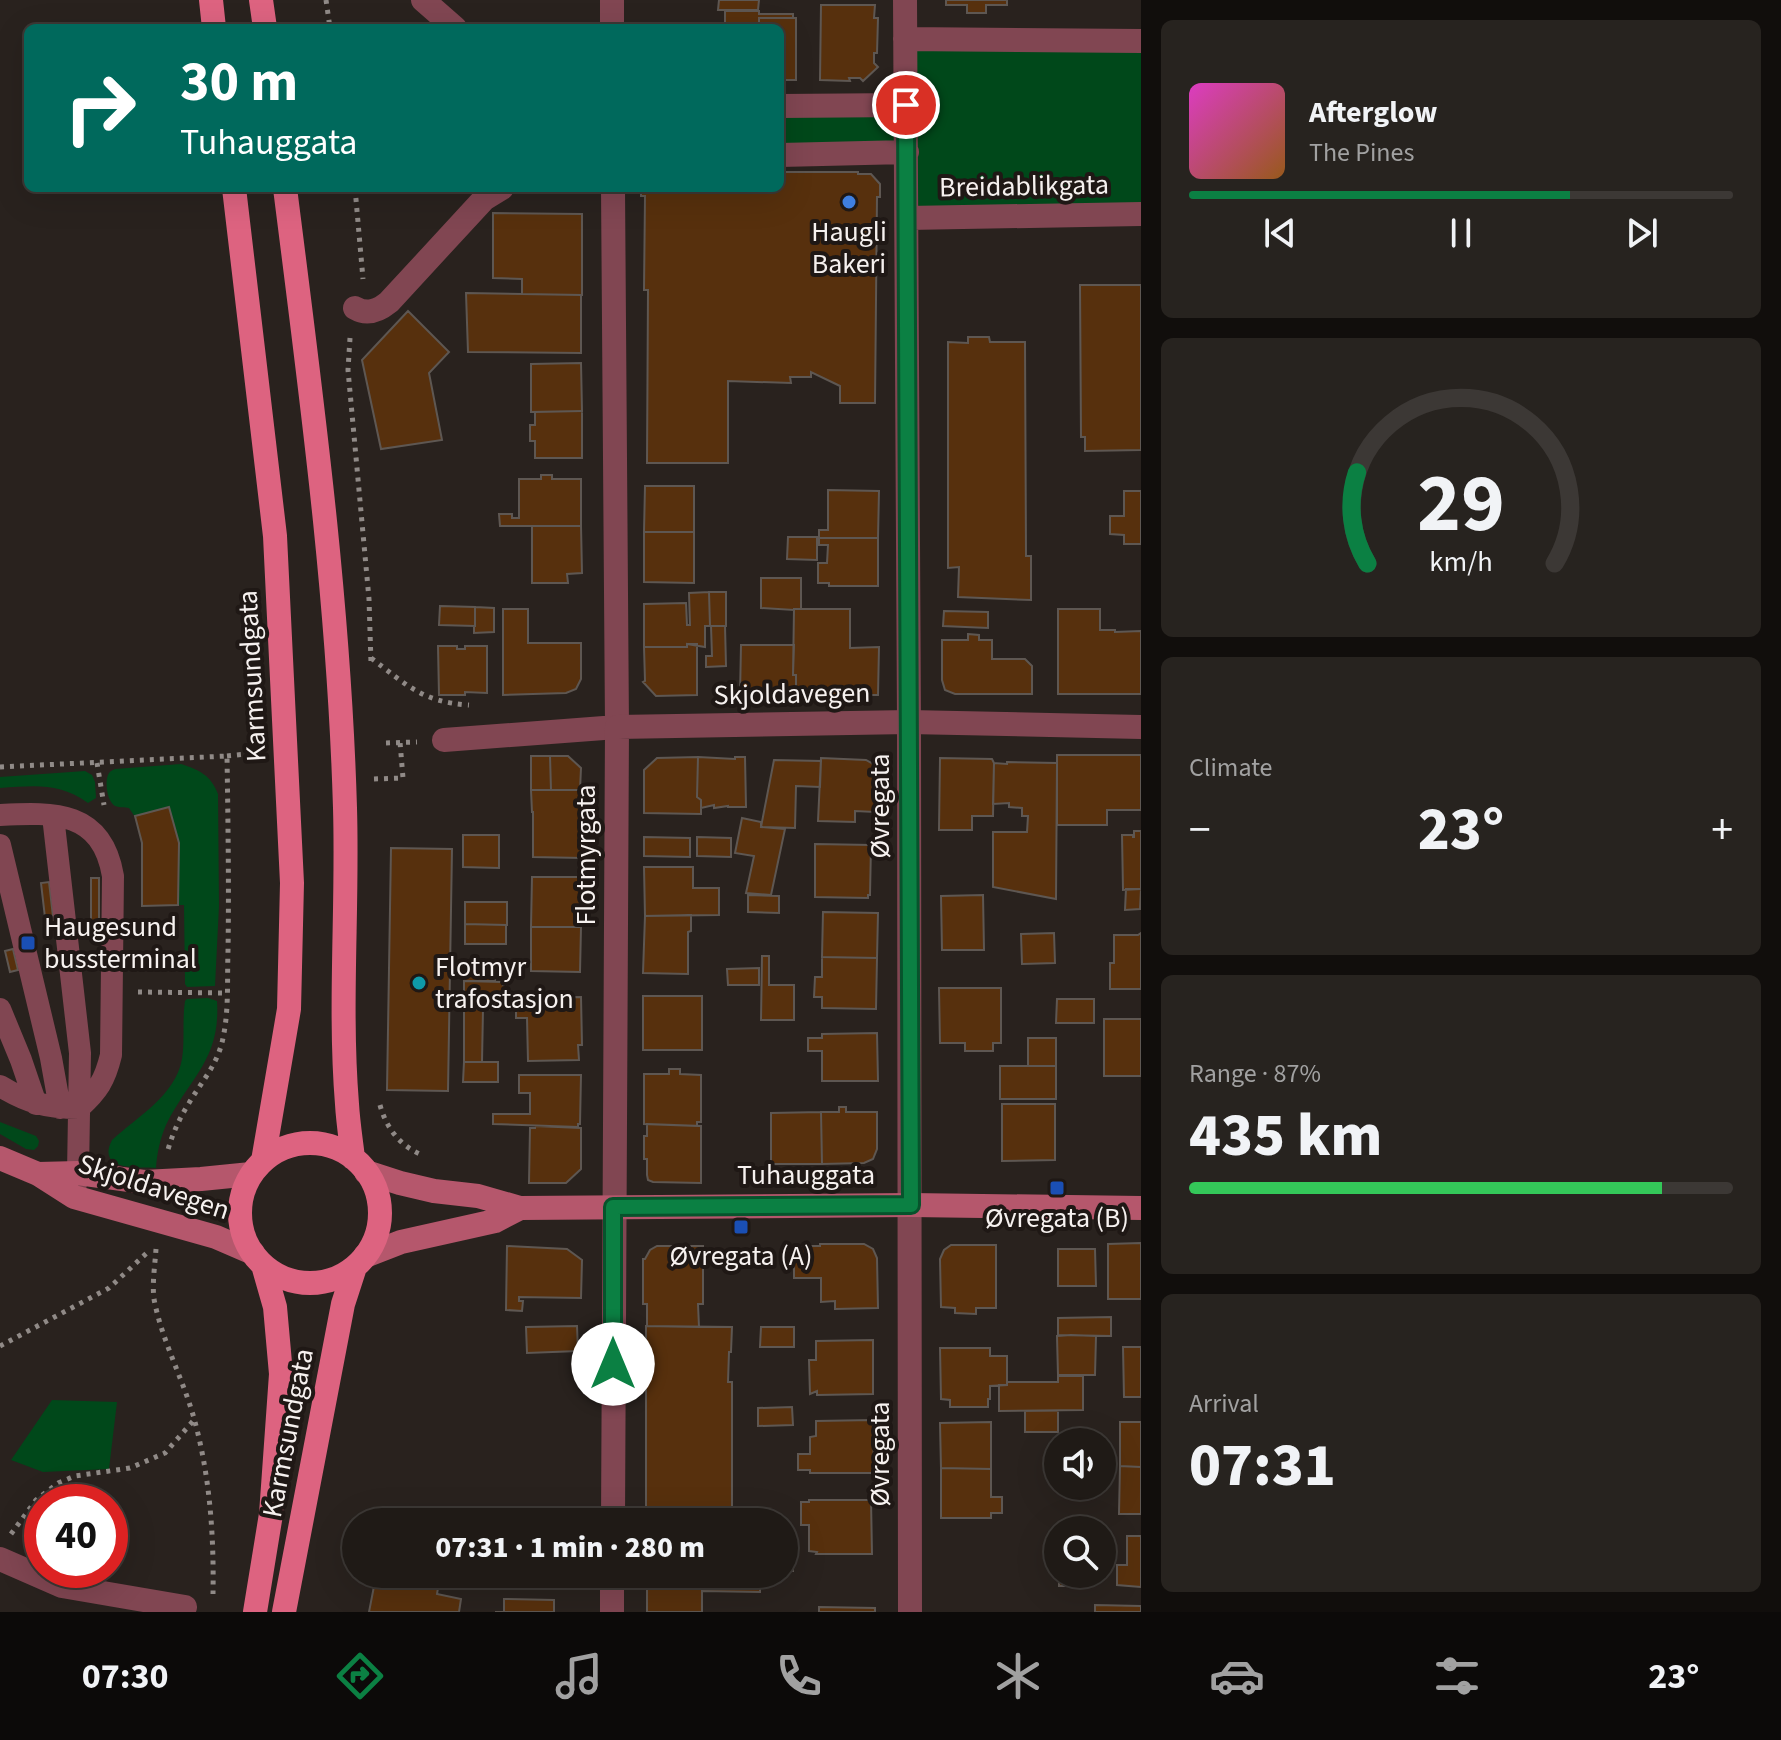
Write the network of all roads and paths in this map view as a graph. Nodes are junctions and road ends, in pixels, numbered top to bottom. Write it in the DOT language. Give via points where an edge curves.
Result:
graph roads {
  1 [pos="211,0"];
  2 [pos="261,0"];
  3 [pos="326,0"];
  4 [pos="423,0"];
  5 [pos="612,0"];
  6 [pos="905,0"];
  7 [pos="214,24"];
  8 [pos="264,24"];
  9 [pos="329,24"];
  10 [pos="450,24"];
  11 [pos="612,24"];
  12 [pos="905,39"];
  13 [pos="1141,41"];
  14 [pos="906,105"];
  15 [pos="784,106"];
  16 [pos="907,152"];
  17 [pos="784,155"];
  18 [pos="234,192"];
  19 [pos="285,192"];
  20 [pos="355,192"];
  21 [pos="495,192"];
  22 [pos="613,192"];
  23 [pos="1141,214"];
  24 [pos="908,218"];
  25 [pos="355,308"];
  26 [pos="371,658"];
  27 [pos="371,673"];
  28 [pos="482,706"];
  29 [pos="909,722"];
  30 [pos="617,727"];
  31 [pos="1141,727"];
  32 [pos="444,740"];
  33 [pos="400,742"];
  34 [pos="266,753"];
  35 [pos="227,756"];
  36 [pos="97,763"];
  37 [pos="374,764"];
  38 [pos="0,767"];
  39 [pos="374,779"];
  40 [pos="375,793"];
  41 [pos="106,810"];
  42 [pos="0,815"];
  43 [pos="53,816"];
  44 [pos="0,845"];
  45 [pos="227,993"];
  46 [pos="183,994"];
  47 [pos="0,1009"];
  48 [pos="0,1086"];
  49 [pos="379,1095"];
  50 [pos="36,1104"];
  51 [pos="70,1108"];
  52 [pos="424,1155"];
  53 [pos="0,1158"];
  54 [pos="167,1159"];
  55 [pos="360,1165"];
  56 [pos="257,1168"];
  57 [pos="76,1185"];
  58 [pos="911,1205"];
  59 [pos="613,1207"];
  60 [pos="520,1208"];
  61 [pos="1141,1208"];
  62 [pos="258,1259"];
  63 [pos="360,1262"];
  64 [pos="2,1344"];
  65 [pos="194,1420"];
  66 [pos="613,1508"];
  67 [pos="5,1548"];
  68 [pos="612,1588"];
  69 [pos="213,1600"];
  70 [pos="185,1607"];
  71 [pos="255,1612"];
  72 [pos="284,1612"];
  73 [pos="612,1612"];
  74 [pos="910,1612"];
  1 -- 7 [label="main road"];
  2 -- 8 [label="main road"];
  3 -- 9 [label="path"];
  4 -- 10 [label="street"];
  5 -- 11 [label="street"];
  6 -- 12 [label="street, Øvregata"];
  12 -- 13 [label="street"];
  12 -- 14 [label="street, Øvregata"];
  14 -- 15 [label="street"];
  14 -- 16 [label="street, Øvregata"];
  16 -- 17 [label="street"];
  16 -- 24 [label="street, Øvregata"];
  18 -- 56 [label="main road, Karmsundgata" via="275,536 292,883 289,1009"];
  19 -- 55 [label="main road" via="335,636 345,808 346,1104"];
  20 -- 25 [label="path" via="364,283"];
  21 -- 25 [label="street" via="382,308"];
  22 -- 30 [label="street, Flotmyrgata"];
  23 -- 24 [label="street, Breidablikgata"];
  24 -- 29 [label="street, Øvregata"];
  25 -- 26 [label="path" via="348,370"];
  26 -- 27 [label="path"];
  26 -- 28 [label="path" via="423,696"];
  29 -- 30 [label="street, Skjoldavegen"];
  29 -- 31 [label="street, Skjoldavegen"];
  29 -- 58 [label="street, Øvregata"];
  30 -- 32 [label="street, Skjoldavegen"];
  30 -- 59 [label="street, Flotmyrgata"];
  33 -- 39 [label="path" via="403,778"];
  34 -- 35 [label="path"];
  35 -- 36 [label="path"];
  35 -- 45 [label="path"];
  36 -- 38 [label="path"];
  36 -- 41 [label="path"];
  37 -- 39 [label="path"];
  39 -- 40 [label="path"];
  42 -- 43 [label="lane"];
  43 -- 51 [label="lane" via="80,1053"];
  43 -- 51 [label="lane" via="92,830 113,876 111,1055 95,1094"];
  44 -- 51 [label="lane" via="51,1058"];
  45 -- 46 [label="path"];
  45 -- 54 [label="path" via="220,1052 177,1124"];
  47 -- 50 [label="lane"];
  48 -- 50 [label="lane"];
  49 -- 52 [label="path" via="385,1123"];
  50 -- 51 [label="lane"];
  51 -- 57 [label="lane"];
  53 -- 57 [label="main road, Skjoldavegen"];
  55 -- 56 [label="main road" via="339,1150 308,1143 277,1152"];
  55 -- 60 [label="main road, Tuhauggata" via="400,1183"];
  55 -- 63 [label="main road" via="375,1188 379,1223"];
  56 -- 57 [label="main road, Skjoldavegen" via="201,1179"];
  56 -- 62 [label="main road" via="240,1205 245,1238"];
  57 -- 62 [label="main road, Skjoldavegen" via="216,1237"];
  58 -- 59 [label="main road, Tuhauggata"];
  58 -- 61 [label="main road, Tuhauggata"];
  58 -- 74 [label="street, Øvregata"];
  59 -- 60 [label="main road, Tuhauggata"];
  59 -- 66 [label="street, Flotmyrgata"];
  60 -- 63 [label="main road, Tuhauggata" via="495,1221 401,1242"];
  62 -- 63 [label="main road" via="279,1276 318,1283 338,1278"];
  62 -- 71 [label="main road, Karmsundgata" via="275,1307 281,1374 271,1514"];
  63 -- 72 [label="main road, Karmsundgata" via="343,1304"];
  64 -- 65 [label="path" via="109,1288 157,1244 153,1295"];
  65 -- 67 [label="path" via="165,1453 130,1468 58,1483 36,1500"];
  65 -- 69 [label="path" via="207,1475"];
  67 -- 70 [label="street" via="62,1586"];
  68 -- 73 [label="street"];
}
